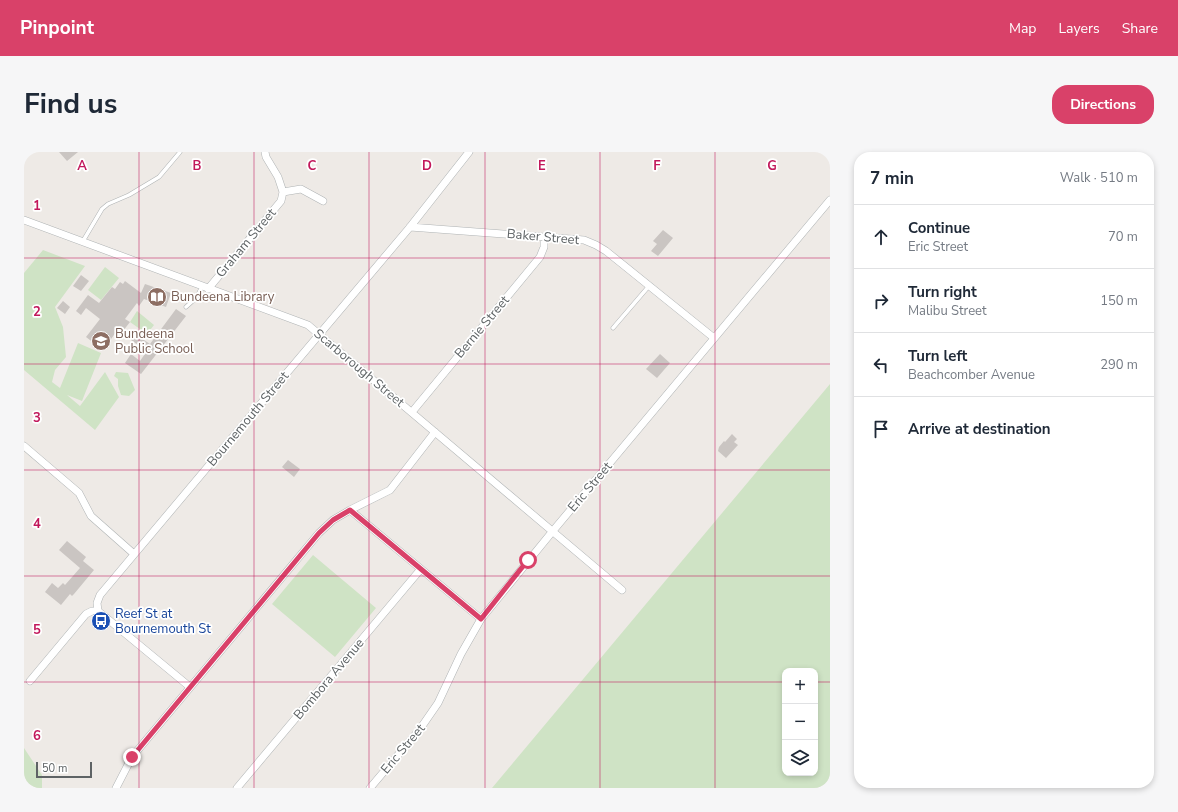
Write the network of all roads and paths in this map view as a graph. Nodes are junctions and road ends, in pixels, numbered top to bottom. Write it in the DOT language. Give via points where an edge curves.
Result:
graph roads {
  1 [pos="26,152"];
  2 [pos="180,152"];
  3 [pos="265,152"];
  4 [pos="468,152"];
  5 [pos="24,154"];
  6 [pos="283,192"];
  7 [pos="830,200"];
  8 [pos="323,201"];
  9 [pos="24,220"];
  10 [pos="410,227"];
  11 [pos="544,237"];
  12 [pos="82,242"];
  13 [pos="649,286"];
  14 [pos="205,288"];
  15 [pos="186,307"];
  16 [pos="613,328"];
  17 [pos="319,334"];
  18 [pos="714,338"];
  19 [pos="412,412"];
  20 [pos="435,432"];
  21 [pos="24,446"];
  22 [pos="350,510"];
  23 [pos="552,532"];
  24 [pos="134,554"];
  25 [pos="420,570"];
  26 [pos="622,590"];
  27 [pos="98,611"];
  28 [pos="481,619"];
  29 [pos="30,681"];
  30 [pos="190,687"];
  31 [pos="116,788"];
  32 [pos="237,788"];
  33 [pos="370,788"];
  1 -- 5 [label="street"];
  2 -- 12 [label="lane" via="159,177 102,209"];
  3 -- 6 [label="street"];
  4 -- 10 [label="street, Bournemouth Street"];
  6 -- 8 [label="street" via="301,189"];
  6 -- 14 [label="street, Graham Street" via="281,201"];
  7 -- 18 [label="street, Eric Street"];
  9 -- 12 [label="street, Scarborough Street"];
  10 -- 11 [label="street, Baker Street"];
  10 -- 17 [label="street, Bournemouth Street"];
  11 -- 13 [label="street, Baker Street" via="584,240 596,245"];
  11 -- 19 [label="street, Bernie Street" via="540,258"];
  12 -- 14 [label="street, Scarborough Street"];
  13 -- 16 [label="lane"];
  13 -- 18 [label="street, Baker Street"];
  14 -- 15 [label="lane"];
  14 -- 17 [label="street, Scarborough Street" via="308,325"];
  17 -- 19 [label="street, Scarborough Street"];
  17 -- 24 [label="street, Bournemouth Street"];
  18 -- 23 [label="street, Eric Street"];
  19 -- 20 [label="street, Scarborough Street"];
  20 -- 22 [label="street" via="390,490"];
  20 -- 23 [label="street, Scarborough Street"];
  21 -- 24 [label="street" via="79,493 91,516"];
  22 -- 25 [label="street"];
  22 -- 30 [label="street" via="333,520 319,533"];
  23 -- 26 [label="street, Scarborough Street"];
  23 -- 28 [label="street, Eric Street"];
  24 -- 27 [label="street, Bournemouth Street" via="100,595"];
  25 -- 28 [label="street"];
  25 -- 32 [label="street, Bombora Avenue"];
  27 -- 29 [label="street" via="86,614"];
  27 -- 30 [label="street"];
  28 -- 33 [label="street, Eric Street" via="438,703 420,729"];
  30 -- 31 [label="street" via="132,757"];
}
